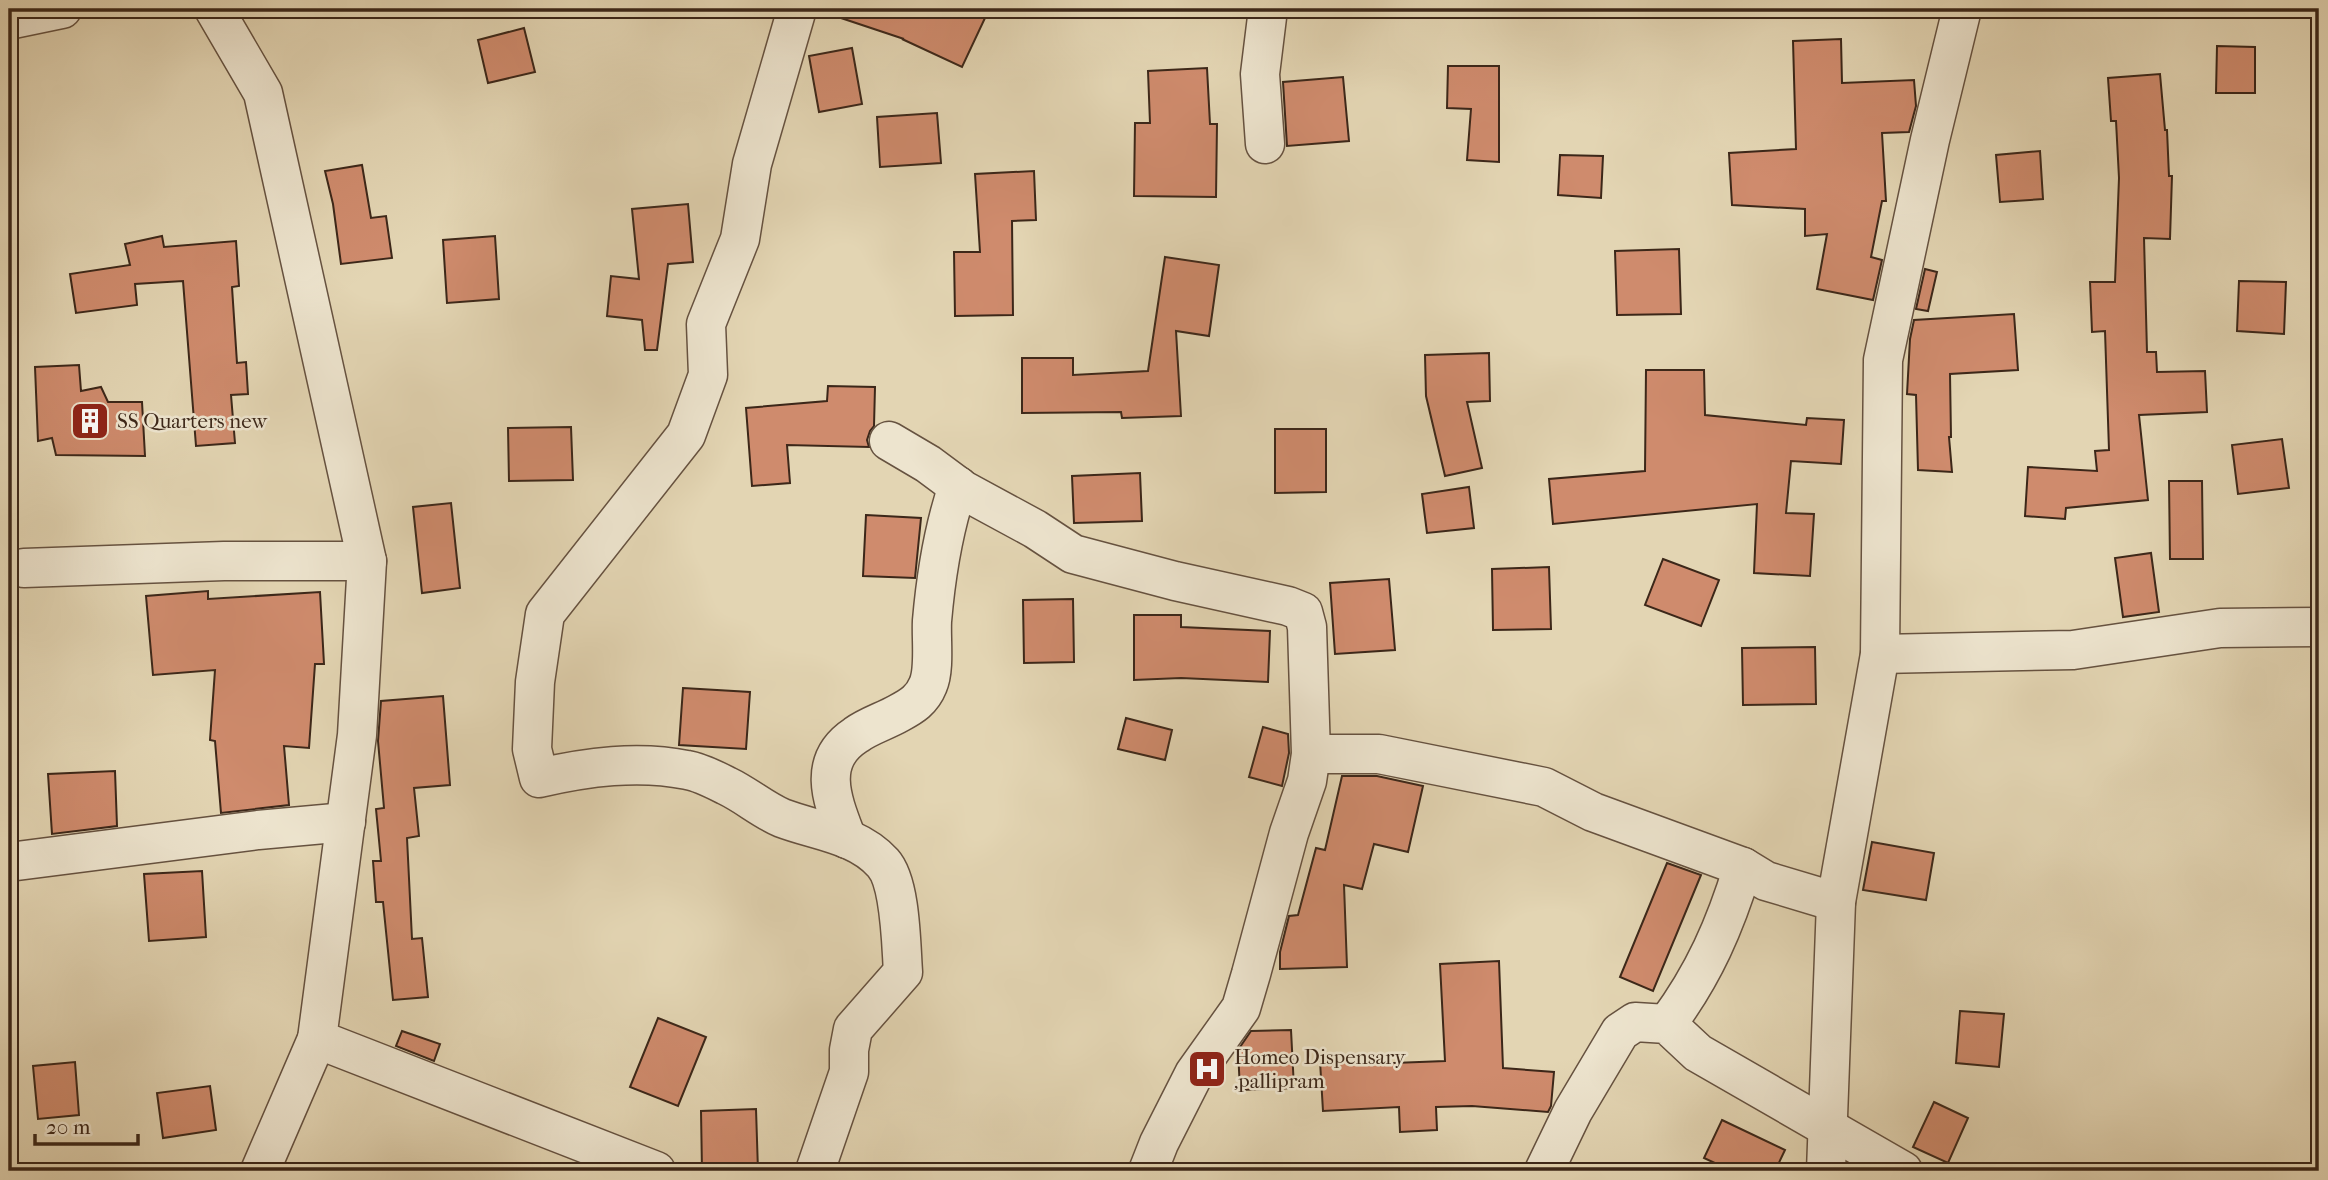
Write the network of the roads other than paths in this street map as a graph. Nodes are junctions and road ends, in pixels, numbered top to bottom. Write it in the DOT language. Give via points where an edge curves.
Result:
graph roads {
  1 [pos="62,9"];
  2 [pos="214,9"];
  3 [pos="797,9"];
  4 [pos="1268,9"];
  5 [pos="1962,9"];
  6 [pos="9,20"];
  7 [pos="1265,144"];
  8 [pos="889,441"];
  9 [pos="958,486"];
  10 [pos="368,561"];
  11 [pos="24,568"];
  12 [pos="2319,627"];
  13 [pos="1880,654"];
  14 [pos="1311,754"];
  15 [pos="346,822"];
  16 [pos="847,839"];
  17 [pos="9,862"];
  18 [pos="1743,867"];
  19 [pos="1836,902"];
  20 [pos="1667,1024"];
  21 [pos="317,1039"];
  22 [pos="1828,1128"];
  23 [pos="260,1171"];
  24 [pos="656,1171"];
  25 [pos="815,1171"];
  26 [pos="1148,1171"];
  27 [pos="1544,1171"];
  28 [pos="1826,1171"];
  29 [pos="1903,1171"];
  1 -- 6 [label="street"];
  2 -- 10 [label="street" via="262,93"];
  3 -- 16 [label="street" via="752,164 740,239 706,324 708,374 686,435 545,614 532,748 539,778 584,768 689,770 781,817"];
  4 -- 7 [label="street" via="1260,75"];
  5 -- 13 [label="street" via="1882,360"];
  8 -- 9 [label="street"];
  9 -- 14 [label="street" via="1073,554 1303,612"];
  9 -- 16 [label="street" via="940,550 929,683 918,703 856,734 830,765 837,814"];
  10 -- 11 [label="street"];
  10 -- 15 [label="street" via="357,735"];
  12 -- 13 [label="street" via="2220,628 2073,650"];
  13 -- 19 [label="street"];
  14 -- 18 [label="street" via="1379,754 1544,787 1593,812"];
  14 -- 26 [label="street" via="1241,1008 1194,1074"];
  15 -- 17 [label="street"];
  15 -- 21 [label="street"];
  16 -- 25 [label="street" via="885,864 898,900 903,972 853,1029 849,1072"];
  18 -- 19 [label="street" via="1766,881"];
  18 -- 20 [label="street" via="1712,953"];
  19 -- 22 [label="street"];
  20 -- 22 [label="street" via="1698,1054"];
  20 -- 27 [label="street" via="1635,1022 1620,1032"];
  21 -- 23 [label="street"];
  21 -- 24 [label="street"];
  22 -- 28 [label="street"];
  22 -- 29 [label="street"];
}
